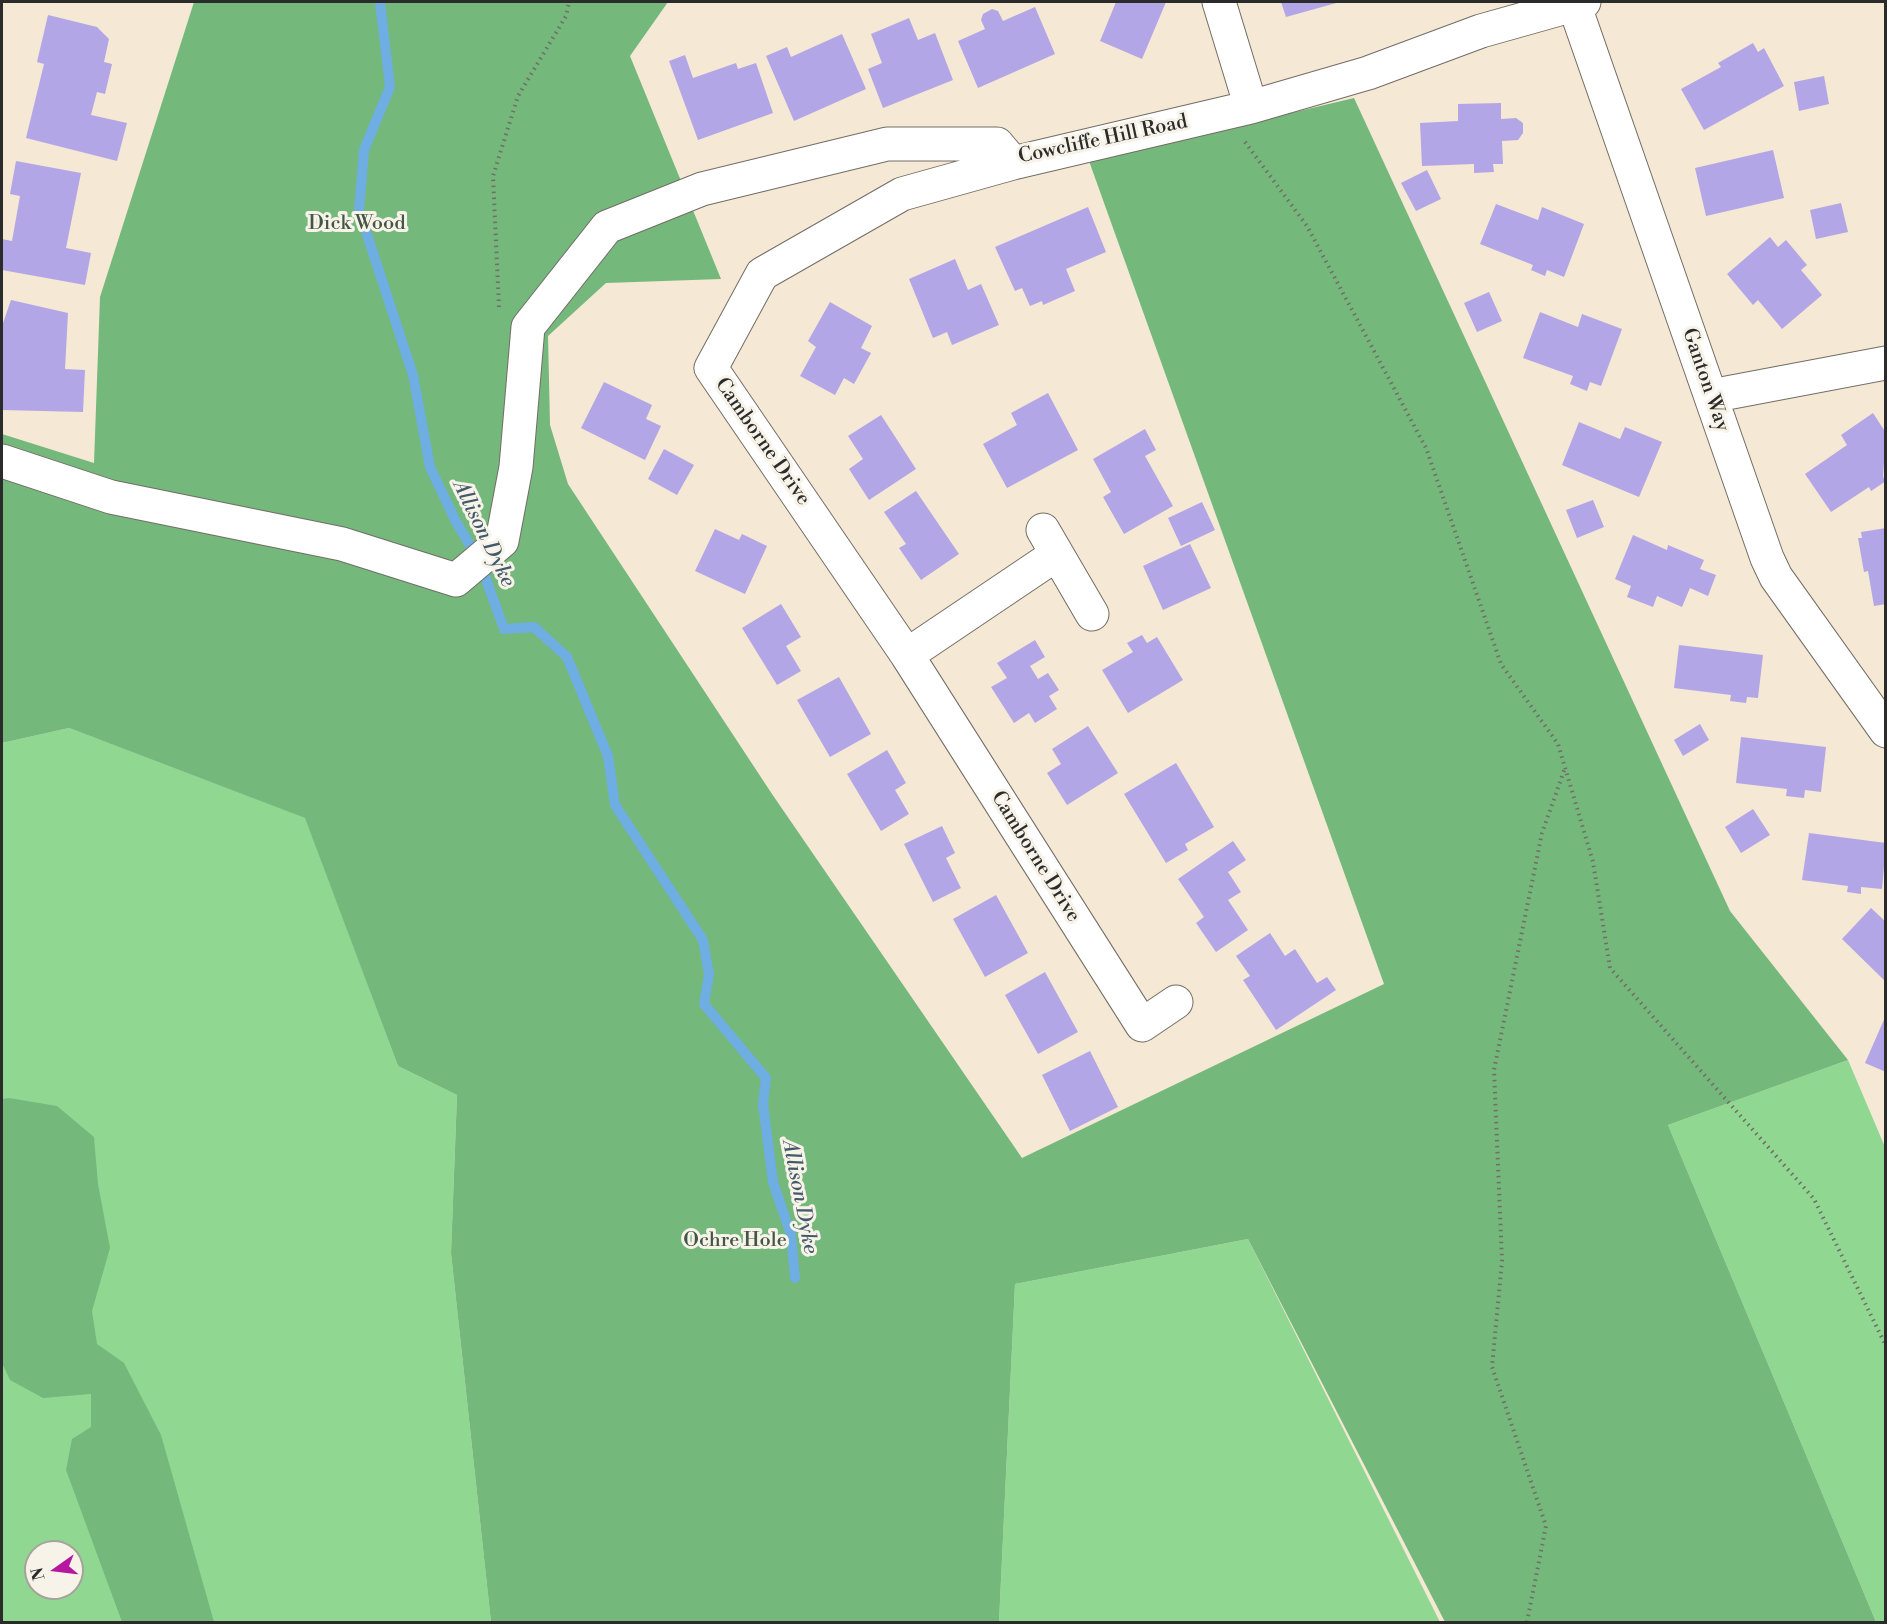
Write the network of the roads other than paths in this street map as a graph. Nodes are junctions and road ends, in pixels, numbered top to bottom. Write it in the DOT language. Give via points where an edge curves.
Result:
graph roads {
  1 [pos="1219,2"];
  2 [pos="1579,3"];
  3 [pos="1246,122"];
  4 [pos="1012,163"];
  5 [pos="1886,363"];
  6 [pos="1711,396"];
  7 [pos="2,460"];
  8 [pos="1092,614"];
  9 [pos="907,655"];
  10 [pos="1886,731"];
  11 [pos="1176,1002"];
  1 -- 3 [label="street"];
  2 -- 3 [label="street, Cowcliffe Hill Road" via="1481,31"];
  2 -- 6 [label="street, Ganton Way"];
  3 -- 4 [label="street, Cowcliffe Hill Road"];
  4 -- 7 [label="street, Cowcliffe Hill Road" via="997,144 887,144 702,189 607,227 528,327 516,467 502,541 456,580 342,544 111,497"];
  4 -- 9 [label="street, Camborne Drive" via="902,194 762,274 711,368"];
  5 -- 6 [label="street"];
  6 -- 10 [label="street, Ganton Way" via="1776,577"];
  8 -- 9 [label="street" via="1050,542"];
  9 -- 11 [label="street, Camborne Drive" via="1142,1025"];
}
